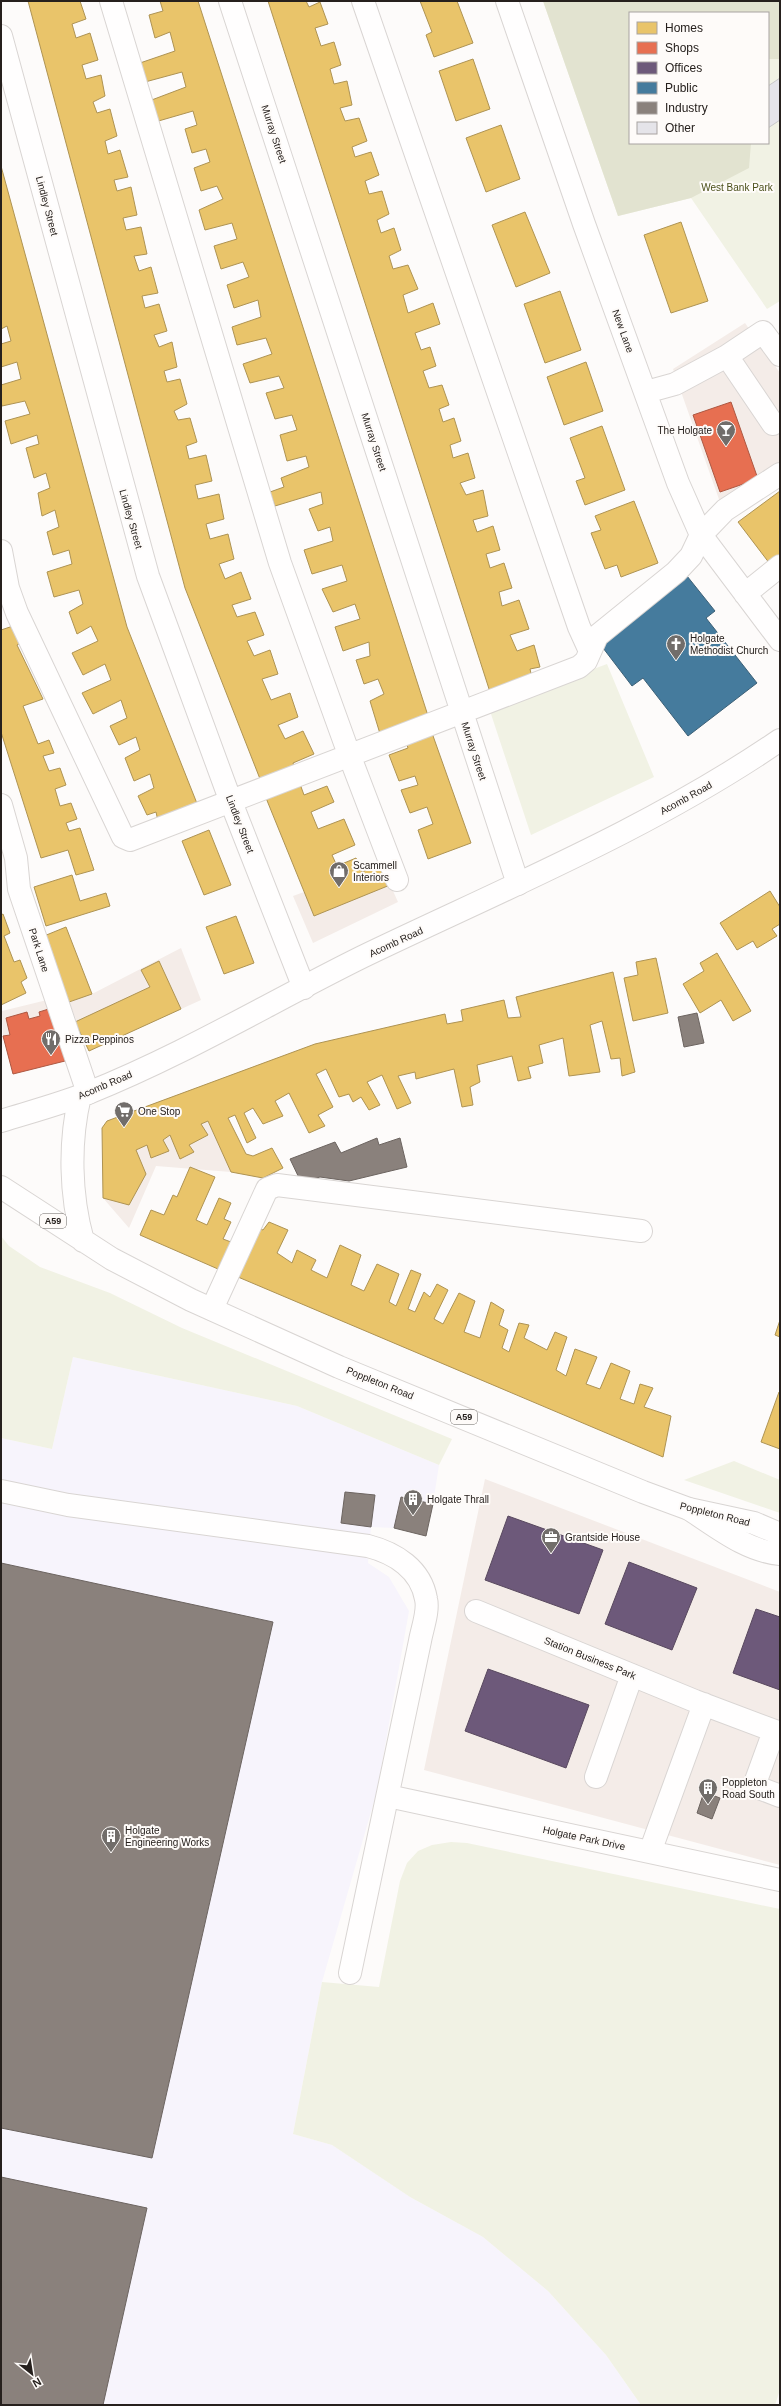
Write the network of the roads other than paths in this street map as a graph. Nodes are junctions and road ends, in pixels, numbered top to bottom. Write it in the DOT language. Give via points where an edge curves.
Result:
graph roads {
  1 [pos="111,1"];
  2 [pos="230,1"];
  3 [pos="363,1"];
  4 [pos="507,1"];
  5 [pos="1,36"];
  6 [pos="7,79"];
  7 [pos="780,355"];
  8 [pos="727,356"];
  9 [pos="646,392"];
  10 [pos="773,424"];
  11 [pos="780,474"];
  12 [pos="701,535"];
  13 [pos="1,551"];
  14 [pos="780,566"];
  15 [pos="5,589"];
  16 [pos="745,594"];
  17 [pos="780,640"];
  18 [pos="590,649"];
  19 [pos="462,713"];
  20 [pos="780,740"];
  21 [pos="350,756"];
  22 [pos="231,802"];
  23 [pos="1,805"];
  24 [pos="397,880"];
  25 [pos="518,884"];
  26 [pos="304,988"];
  27 [pos="84,1094"];
  28 [pos="1,1121"];
  29 [pos="1,1187"];
  30 [pos="641,1231"];
  31 [pos="83,1241"];
  32 [pos="212,1309"];
  33 [pos="1,1491"];
  34 [pos="689,1509"];
  35 [pos="780,1534"];
  36 [pos="780,1554"];
  37 [pos="476,1611"];
  38 [pos="632,1675"];
  39 [pos="704,1704"];
  40 [pos="777,1732"];
  41 [pos="596,1777"];
  42 [pos="388,1796"];
  43 [pos="780,1796"];
  44 [pos="650,1852"];
  45 [pos="780,1880"];
  46 [pos="350,1973"];
  1 -- 21 [label="street" via="280,563"];
  2 -- 19 [label="street, Murray Street"];
  3 -- 18 [label="street" via="579,627"];
  4 -- 9 [label="street, New Lane" via="584,224"];
  5 -- 6 [label="street, Lindley Street"];
  6 -- 22 [label="street, Lindley Street" via="148,576"];
  7 -- 8 [label="street" via="763,332"];
  8 -- 9 [label="street" via="675,384"];
  8 -- 10 [label="street"];
  9 -- 12 [label="street, New Lane" via="678,483"];
  11 -- 12 [label="street" via="726,510"];
  12 -- 16 [label="street, New Lane"];
  12 -- 18 [label="street" via="691,556 676,572 597,636"];
  13 -- 15 [label="street"];
  14 -- 16 [label="street"];
  15 -- 22 [label="street" via="123,837 130,840"];
  16 -- 17 [label="street, New Lane"];
  18 -- 19 [label="street" via="586,661 579,666"];
  19 -- 21 [label="street"];
  19 -- 25 [label="street, Murray Street"];
  20 -- 25 [label="street, Acomb Road" via="742,766 666,809"];
  21 -- 22 [label="street"];
  21 -- 24 [label="street"];
  22 -- 26 [label="street, Lindley Street"];
  23 -- 27 [label="street, Park Lane" via="16,858 18,889"];
  25 -- 26 [label="street, Acomb Road" via="361,958"];
  26 -- 27 [label="street, Acomb Road" via="190,1047"];
  27 -- 28 [label="street, Acomb Road"];
  27 -- 31 [label="street" via="73,1134 74,1188 77,1220"];
  29 -- 31 [label="street, Poppleton Road / A59"];
  30 -- 32 [label="street" via="277,1184 267,1189"];
  31 -- 32 [label="street, Poppleton Road / A59" via="138,1273"];
  32 -- 34 [label="street, Poppleton Road / A59" via="339,1366 636,1490"];
  33 -- 42 [label="street" via="68,1505 368,1546 387,1551 405,1563 420,1582 427,1600"];
  34 -- 35 [label="street, Poppleton Road / A59" via="754,1523"];
  34 -- 36 [label="street" via="735,1539 767,1552"];
  37 -- 38 [label="street, Station Business Park"];
  38 -- 39 [label="street, Station Business Park"];
  38 -- 41 [label="street"];
  39 -- 40 [label="street, Station Business Park"];
  39 -- 44 [label="street"];
  40 -- 43 [label="street, Station Business Park" via="754,1786"];
  42 -- 44 [label="street, Holgate Park Drive"];
  42 -- 46 [label="street"];
  44 -- 45 [label="street, Holgate Park Drive"];
}
